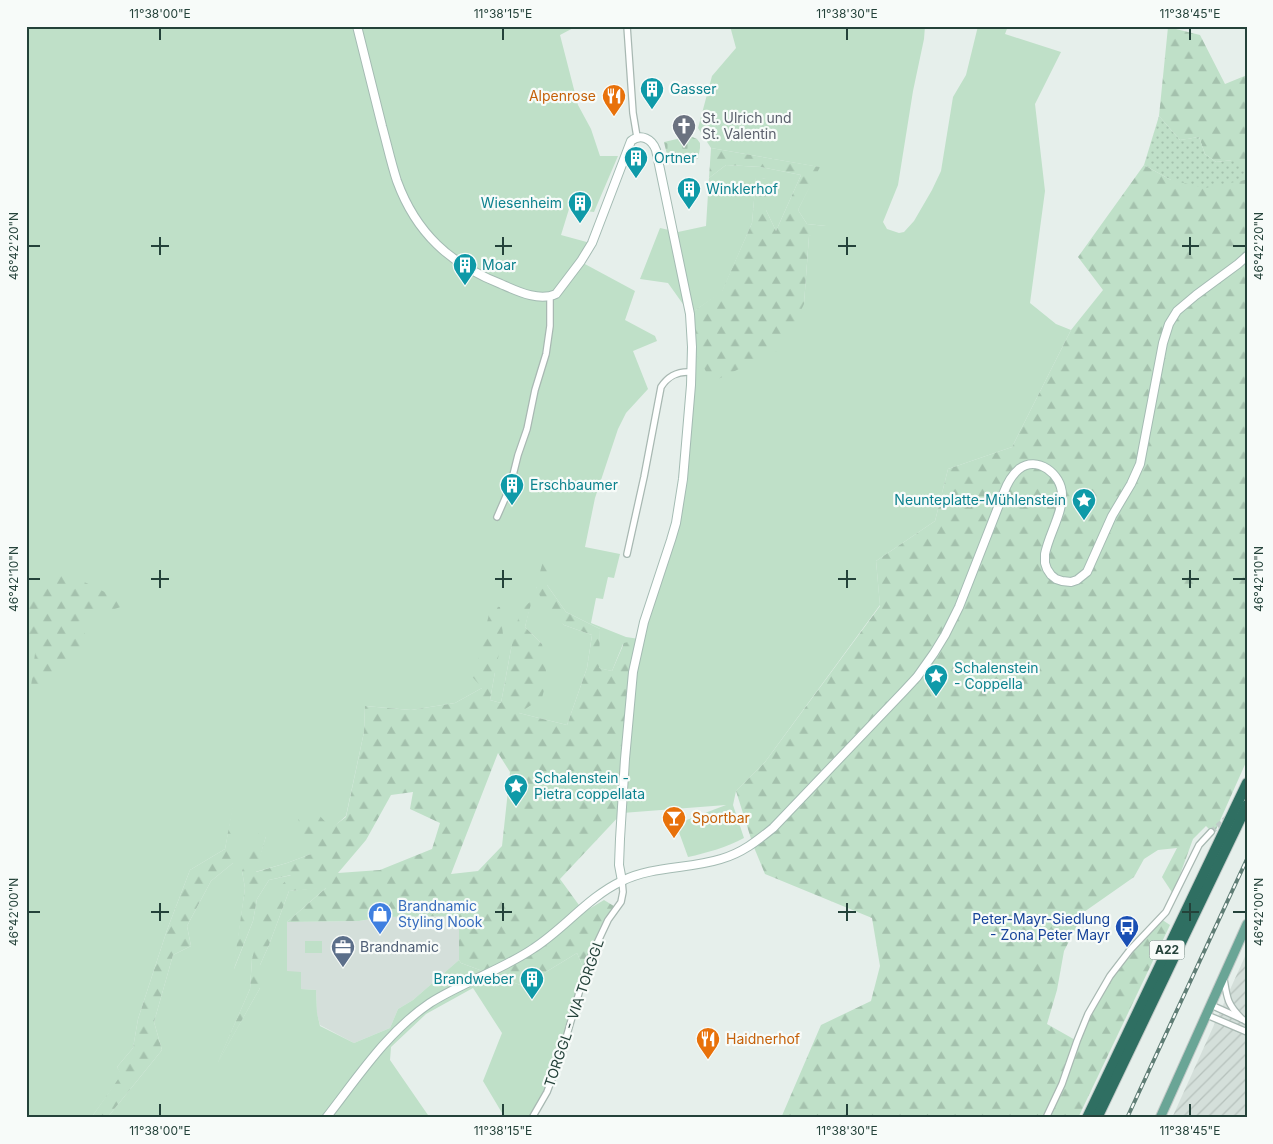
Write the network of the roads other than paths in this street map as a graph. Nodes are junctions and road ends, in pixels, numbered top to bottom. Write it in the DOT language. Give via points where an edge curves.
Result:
graph roads {
  1 [pos="357,26"];
  2 [pos="627,26"];
  3 [pos="638,137"];
  4 [pos="1247,256"];
  5 [pos="550,297"];
  6 [pos="691,372"];
  7 [pos="497,517"];
  8 [pos="627,554"];
  9 [pos="1247,783"];
  10 [pos="1247,804"];
  11 [pos="1211,832"];
  12 [pos="622,881"];
  13 [pos="1247,924"];
  14 [pos="1224,977"];
  15 [pos="1211,1005"];
  16 [pos="1207,1015"];
  17 [pos="1244,1020"];
  18 [pos="1247,1032"];
  19 [pos="326,1118"];
  20 [pos="532,1118"];
  21 [pos="1046,1118"];
  22 [pos="1087,1118"];
  23 [pos="1097,1118"];
  24 [pos="1160,1118"];
  1 -- 5 [label="street" via="396,179 416,221 433,242 458,262 510,288 537,297"];
  2 -- 3 [label="street" via="633,114"];
  3 -- 5 [label="street" via="628,147 587,251 562,287"];
  3 -- 6 [label="street" via="649,140 656,150 690,314"];
  4 -- 12 [label="street" via="1177,311 1169,324 1140,464 1087,572 1071,582 1051,575 1045,554 1060,507 1061,487 1055,475 1043,466 1035,464 1018,470 1004,492 959,608 934,653 917,677 796,806 753,845 736,854"];
  5 -- 7 [label="street" via="546,354 528,428"];
  6 -- 8 [label="street" via="672,375 661,387"];
  6 -- 12 [label="street" via="686,457 676,523 644,622 633,672 620,839"];
  9 -- 22 [label="highway, A22"];
  10 -- 23 [label="highway, A22"];
  11 -- 21 [label="street" via="1200,844 1166,912 1110,976 1088,1014"];
  12 -- 19 [label="street" via="603,892 535,948 457,988 415,1014 375,1055"];
  12 -- 20 [label="street, TORGGL - VIA TORGGL" via="620,902 592,954 562,1052 547,1092"];
  13 -- 14 [label="main road"];
  14 -- 15 [label="main road"];
  14 -- 17 [label="street" via="1232,1009"];
  15 -- 16 [label="main road"];
  15 -- 17 [label="street"];
  16 -- 18 [label="street"];
  16 -- 24 [label="main road"];
}
